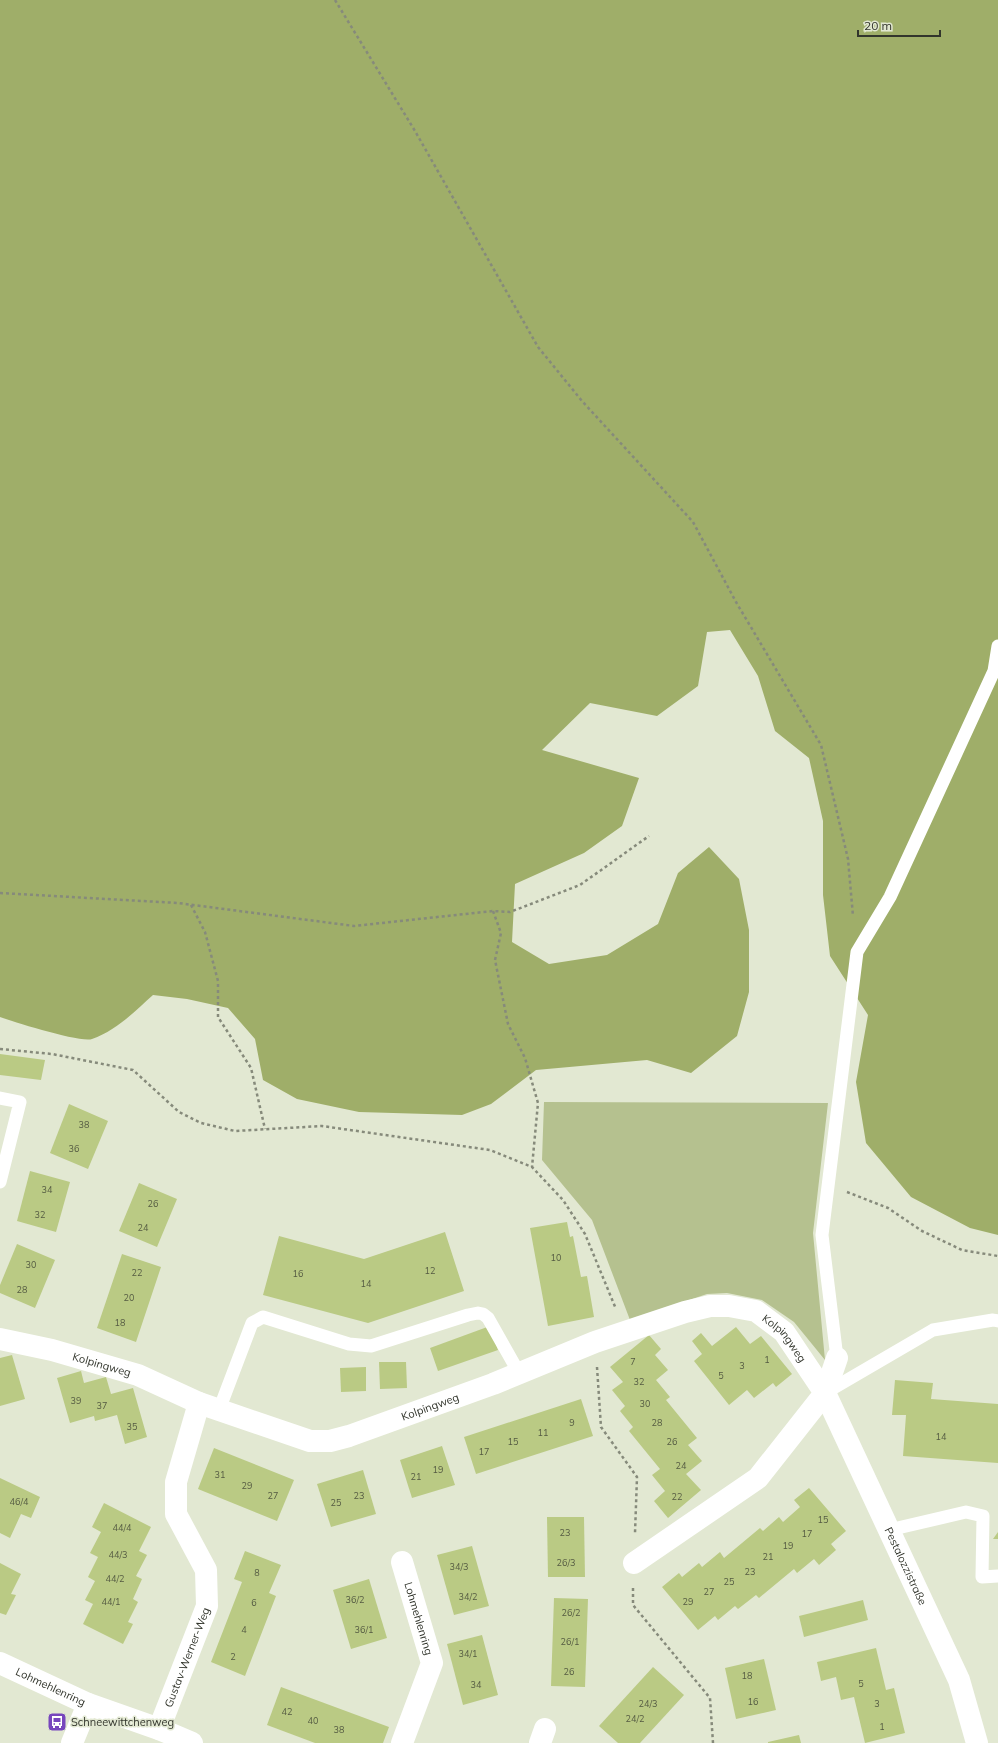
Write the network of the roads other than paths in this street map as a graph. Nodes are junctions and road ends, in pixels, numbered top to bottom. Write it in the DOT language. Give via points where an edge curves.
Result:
graph roads {
  1 [pos="998,646"];
  2 [pos="0,1098"];
  3 [pos="0,1182"];
  4 [pos="998,1321"];
  5 [pos="0,1340"];
  6 [pos="837,1358"];
  7 [pos="519,1373"];
  8 [pos="825,1393"];
  9 [pos="209,1407"];
  10 [pos="889,1530"];
  11 [pos="402,1562"];
  12 [pos="634,1562"];
  13 [pos="998,1576"];
  14 [pos="0,1664"];
  15 [pos="88,1704"];
  16 [pos="159,1729"];
  17 [pos="72,1743"];
  18 [pos="192,1743"];
  19 [pos="402,1743"];
  20 [pos="977,1743"];
  1 -- 6 [label="lane" via="994,671 890,897 857,952 822,1235"];
  2 -- 3 [label="lane" via="20,1102"];
  4 -- 8 [label="lane" via="933,1330"];
  5 -- 9 [label="street, Kolpingweg" via="52,1350 138,1374"];
  6 -- 8 [label="street"];
  7 -- 8 [label="street, Kolpingweg" via="595,1342 685,1312 710,1306 729,1306 756,1311 784,1332"];
  7 -- 9 [label="street, Kolpingweg" via="330,1441 310,1441"];
  7 -- 9 [label="lane" via="488,1318 483,1314 468,1315 371,1346 349,1344 263,1317 252,1323"];
  8 -- 10 [label="street, Pestalozzistraße"];
  8 -- 12 [label="street" via="758,1478"];
  9 -- 16 [label="street, Gustav-Werner-Weg" via="176,1482 176,1514 206,1570 206,1606"];
  10 -- 13 [label="lane" via="966,1512 983,1516 982,1577"];
  10 -- 20 [label="street, Pestalozzistraße" via="959,1680"];
  11 -- 19 [label="street, Lohmehlenring" via="432,1663"];
  14 -- 15 [label="street, Lohmehlenring"];
  15 -- 16 [label="street, Lohmehlenring"];
  15 -- 17 [label="street"];
  16 -- 18 [label="street, Lohmehlenring"];
}
